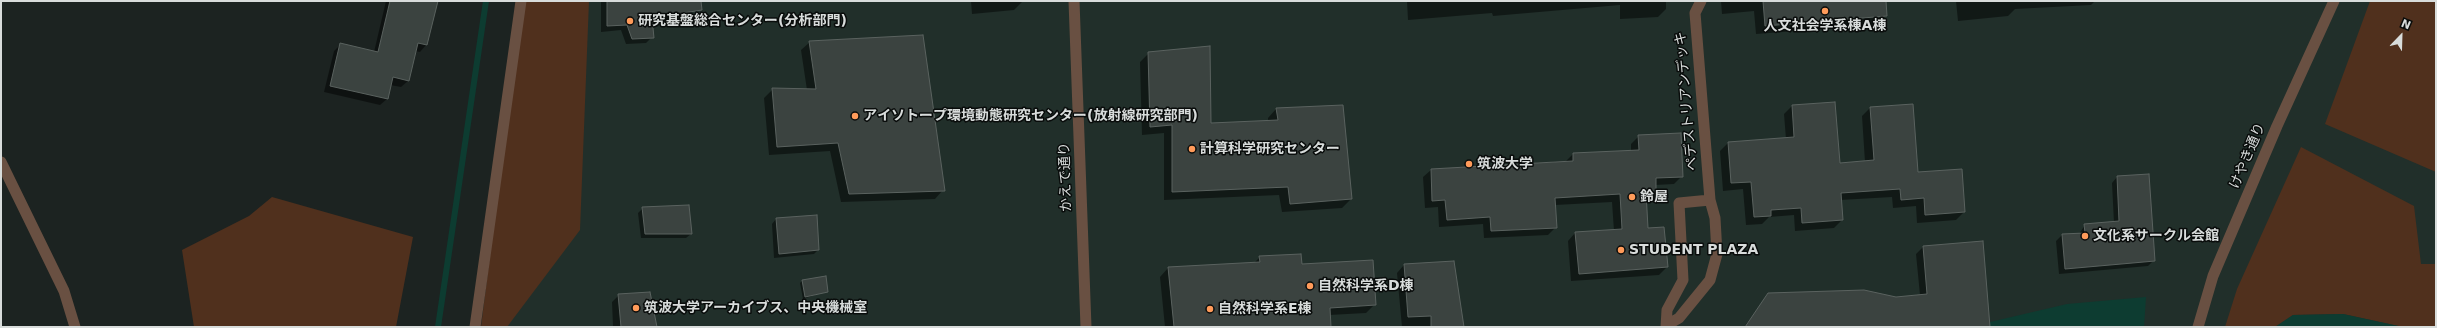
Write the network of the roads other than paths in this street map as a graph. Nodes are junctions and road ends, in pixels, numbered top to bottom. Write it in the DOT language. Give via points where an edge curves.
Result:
graph roads {
  1 [pos="521,1"];
  2 [pos="1074,1"];
  3 [pos="1701,1"];
  4 [pos="2334,1"];
  5 [pos="1,162"];
  6 [pos="1710,200"];
  7 [pos="1666,326"];
  8 [pos="75,327"];
  9 [pos="475,327"];
  10 [pos="1086,327"];
  11 [pos="2198,327"];
  1 -- 9 [label="street"];
  2 -- 10 [label="street, かえで通り"];
  3 -- 6 [label="street, ペデストリアンデッキ" via="1695,13"];
  4 -- 11 [label="street, けやき通り" via="2213,276"];
  5 -- 8 [label="street" via="64,291"];
  6 -- 7 [label="street, ペデストリアンデッキ" via="1715,218 1717,254 1710,280 1679,318"];
  6 -- 7 [label="street, ペデストリアンデッキ" via="1679,203 1683,280 1667,310"];
}
